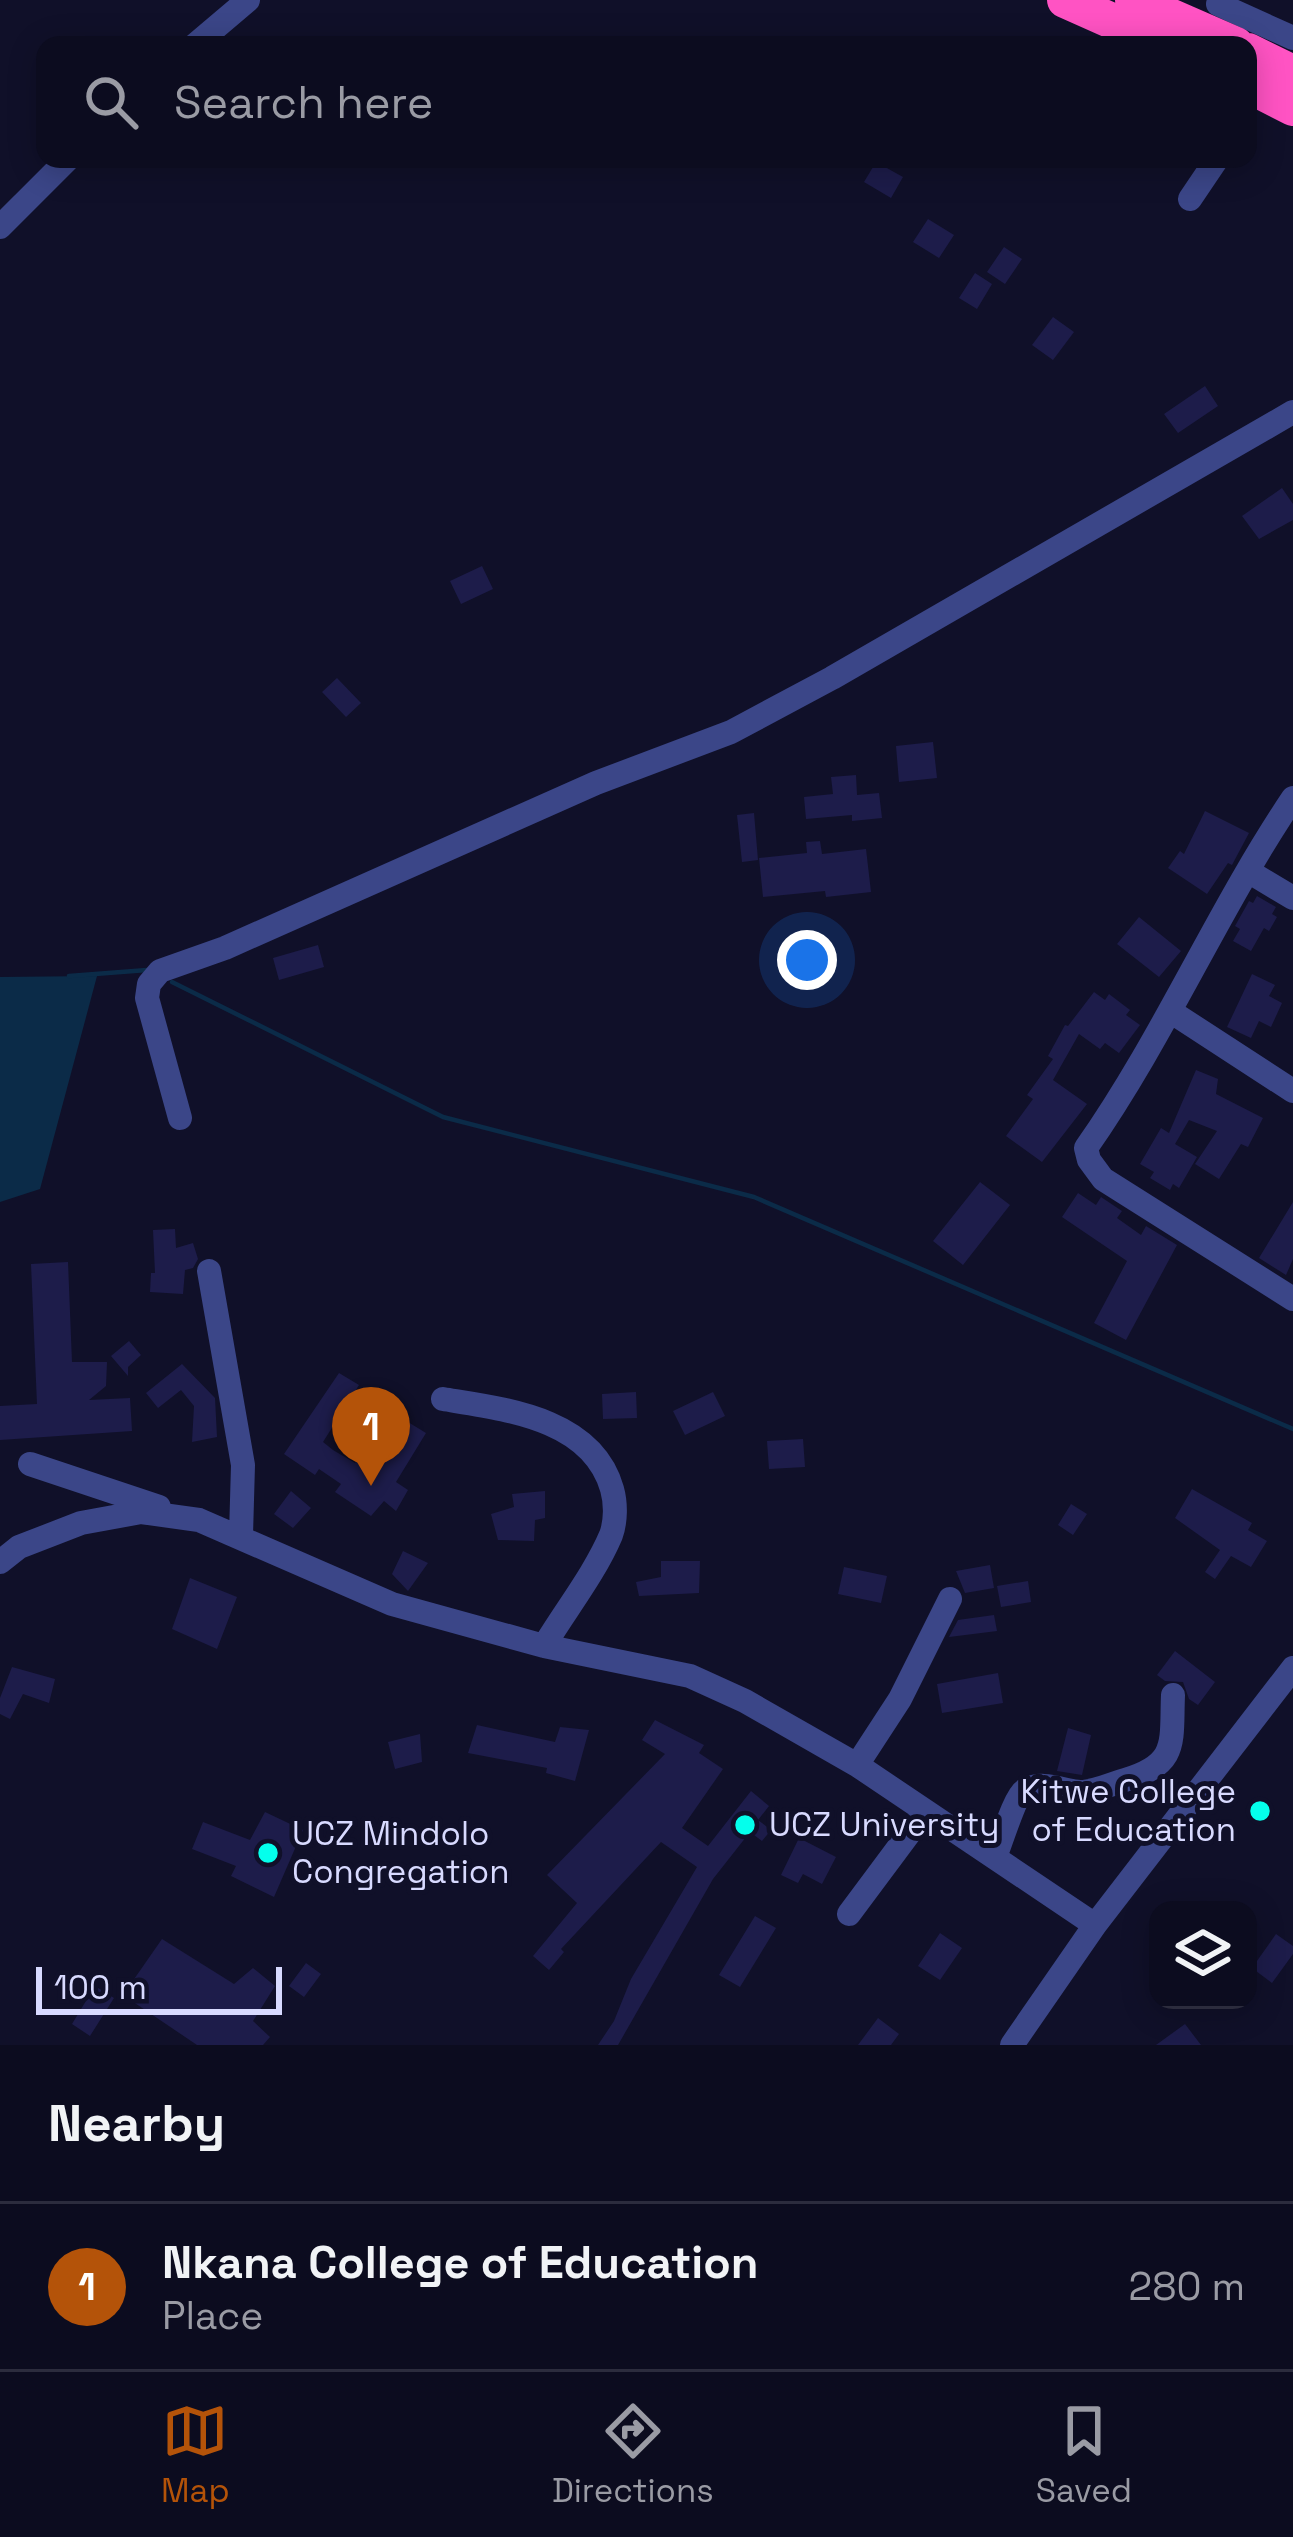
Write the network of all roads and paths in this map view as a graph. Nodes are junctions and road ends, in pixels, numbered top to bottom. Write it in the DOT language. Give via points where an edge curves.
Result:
graph roads {
  1 [pos="248,0"];
  2 [pos="1065,0"];
  3 [pos="1133,0"];
  4 [pos="1219,20"];
  5 [pos="206,36"];
  6 [pos="1146,36"];
  7 [pos="1293,38"];
  8 [pos="59,168"];
  9 [pos="1211,168"];
  10 [pos="1190,199"];
  11 [pos="0,227"];
  12 [pos="1293,412"];
  13 [pos="1293,798"];
  14 [pos="1248,872"];
  15 [pos="1293,898"];
  16 [pos="1170,1011"];
  17 [pos="1293,1091"];
  18 [pos="180,1118"];
  19 [pos="209,1271"];
  20 [pos="1293,1299"];
  21 [pos="443,1400"];
  22 [pos="31,1464"];
  23 [pos="199,1520"];
  24 [pos="241,1535"];
  25 [pos="0,1562"];
  26 [pos="950,1599"];
  27 [pos="544,1646"];
  28 [pos="1293,1668"];
  29 [pos="1173,1695"];
  30 [pos="857,1765"];
  31 [pos="926,1812"];
  32 [pos="995,1857"];
  33 [pos="849,1914"];
  34 [pos="1095,1925"];
  35 [pos="1012,2045"];
  1 -- 5 [label="street"];
  2 -- 6 [label="highway"];
  3 -- 4 [label="highway"];
  4 -- 7 [label="street"];
  8 -- 11 [label="street"];
  9 -- 10 [label="street"];
  12 -- 18 [label="street" via="731,731 160,971 147,998"];
  13 -- 14 [label="street"];
  14 -- 15 [label="street"];
  14 -- 16 [label="street"];
  16 -- 17 [label="street"];
  16 -- 20 [label="street" via="1086,1148 1089,1160 1103,1179"];
  19 -- 24 [label="street" via="243,1466"];
  21 -- 27 [label="street" via="517,1412 570,1434 608,1475 615,1498 610,1536"];
  22 -- 23 [label="street"];
  23 -- 24 [label="street"];
  23 -- 25 [label="street" via="141,1513 81,1523"];
  24 -- 27 [label="street" via="392,1604"];
  26 -- 30 [label="street"];
  27 -- 30 [label="street" via="690,1676"];
  28 -- 34 [label="street"];
  29 -- 32 [label="street" via="1163,1761 1092,1790 1026,1790"];
  30 -- 31 [label="street"];
  31 -- 32 [label="street"];
  31 -- 33 [label="street"];
  32 -- 34 [label="street"];
  34 -- 35 [label="street"];
}
